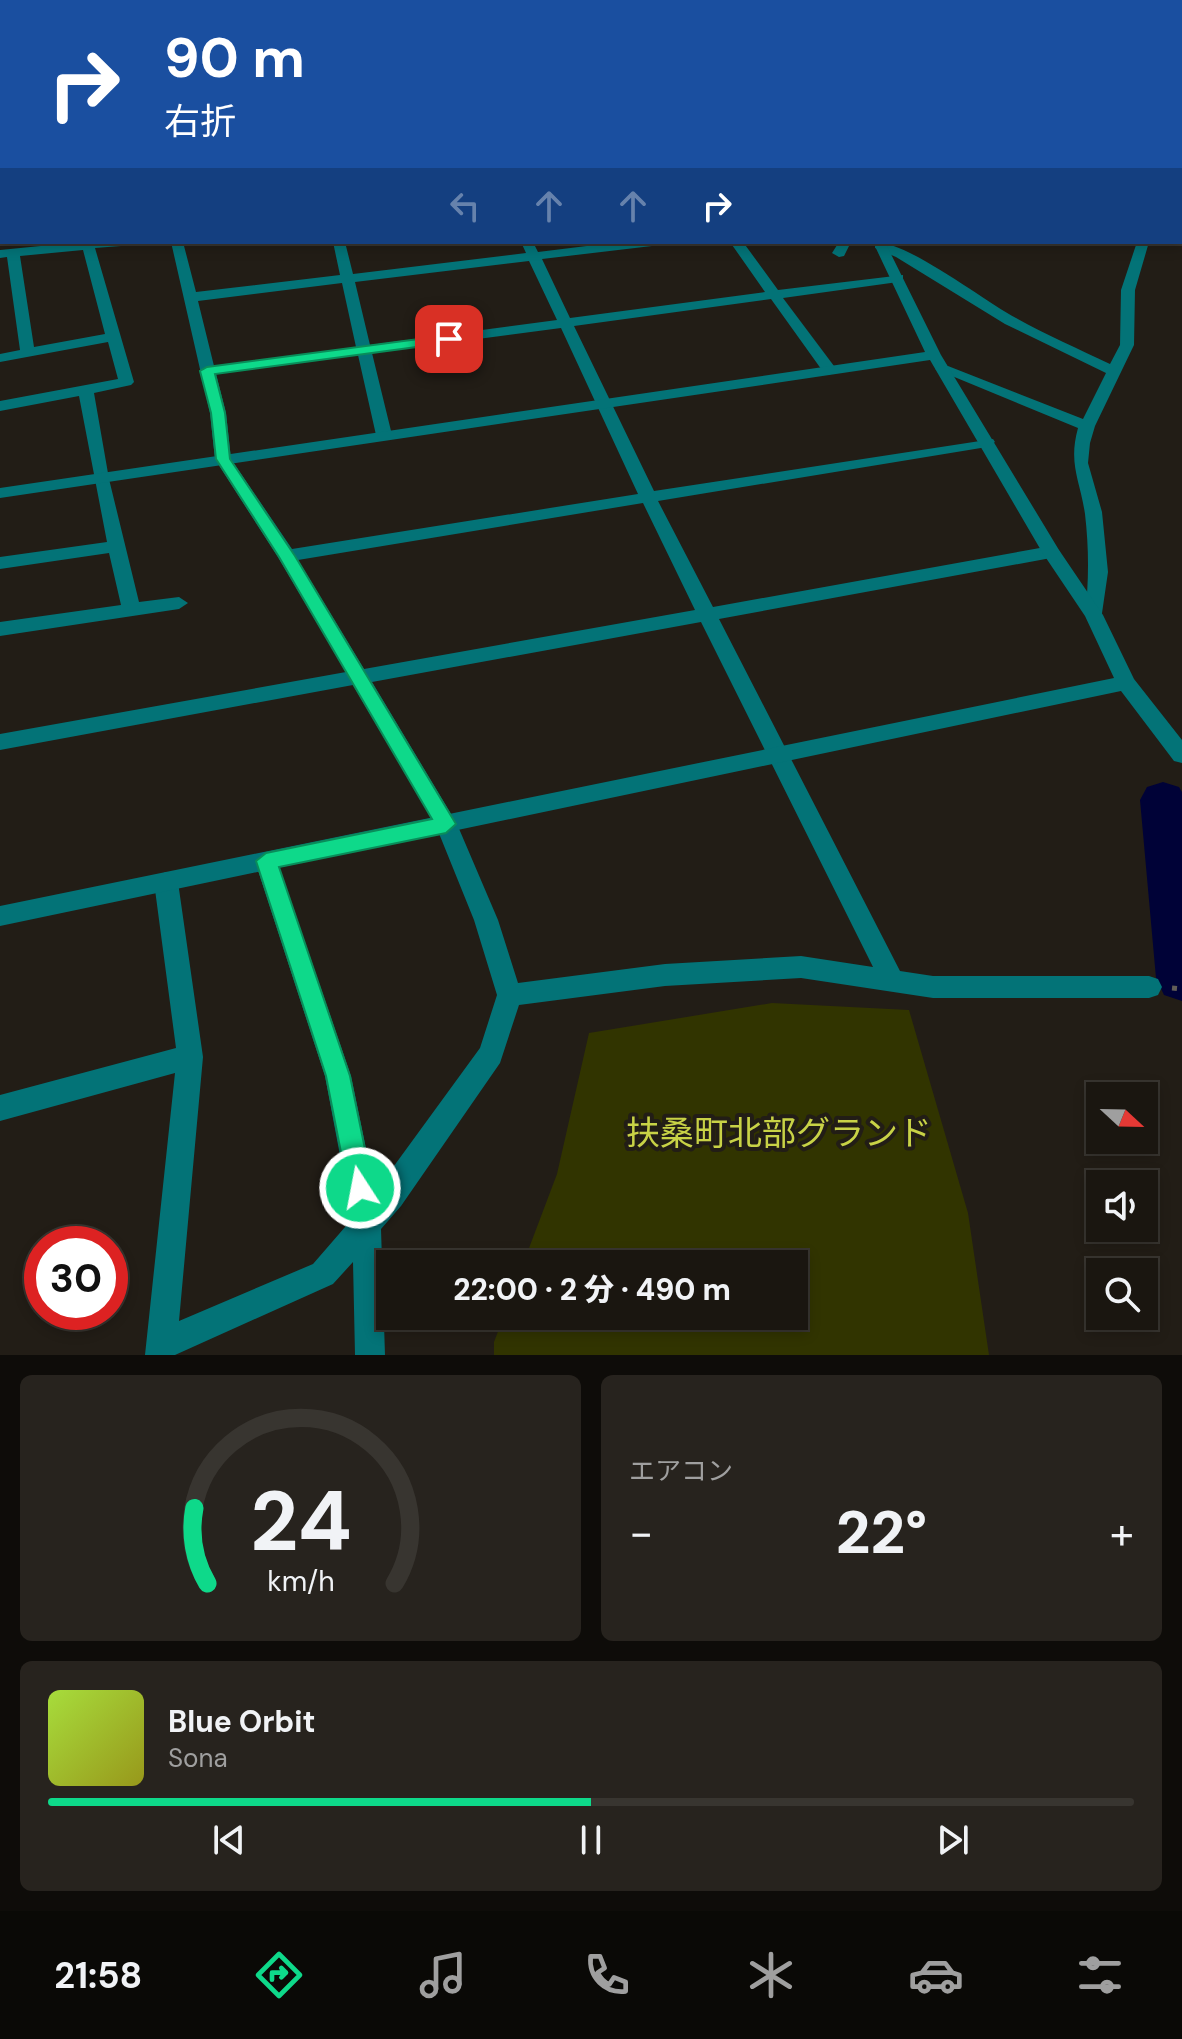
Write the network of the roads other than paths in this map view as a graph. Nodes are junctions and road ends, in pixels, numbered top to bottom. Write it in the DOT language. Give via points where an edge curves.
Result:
graph roads {
  1 [pos="80,244"];
  2 [pos="87,244"];
  3 [pos="178,244"];
  4 [pos="340,244"];
  5 [pos="617,244"];
  6 [pos="737,244"];
  7 [pos="879,244"];
  8 [pos="1142,244"];
  9 [pos="531,249"];
  10 [pos="6,254"];
  11 [pos="898,278"];
  12 [pos="349,279"];
  13 [pos="772,295"];
  14 [pos="193,297"];
  15 [pos="565,323"];
  16 [pos="113,337"];
  17 [pos="363,351"];
  18 [pos="28,353"];
  19 [pos="0,358"];
  20 [pos="938,362"];
  21 [pos="829,370"];
  22 [pos="207,371"];
  23 [pos="1115,372"];
  24 [pos="86,391"];
  25 [pos="603,403"];
  26 [pos="0,406"];
  27 [pos="1087,426"];
  28 [pos="384,435"];
  29 [pos="987,442"];
  30 [pos="223,459"];
  31 [pos="101,479"];
  32 [pos="0,493"];
  33 [pos="649,499"];
  34 [pos="116,546"];
  35 [pos="1051,552"];
  36 [pos="287,556"];
  37 [pos="0,563"];
  38 [pos="179,603"];
  39 [pos="131,608"];
  40 [pos="705,613"];
  41 [pos="1094,615"];
  42 [pos="0,629"];
  43 [pos="356,677"];
  44 [pos="1126,683"];
  45 [pos="0,742"];
  46 [pos="1182,755"];
  47 [pos="777,756"];
  48 [pos="446,824"];
  49 [pos="266,861"];
  50 [pos="166,882"];
  51 [pos="0,916"];
  52 [pos="892,980"];
  53 [pos="1149,987"];
  54 [pos="510,995"];
  55 [pos="190,1057"];
  56 [pos="0,1108"];
  57 [pos="367,1224"];
  58 [pos="160,1350"];
  59 [pos="370,1355"];
  1 -- 10 [label="street"];
  2 -- 16 [label="street"];
  3 -- 14 [label="street"];
  4 -- 12 [label="street"];
  5 -- 9 [label="street"];
  6 -- 13 [label="street"];
  7 -- 11 [label="street"];
  7 -- 23 [label="street" via="1010,321"];
  8 -- 23 [label="street" via="1128,290 1127,345"];
  9 -- 12 [label="street"];
  9 -- 15 [label="street"];
  10 -- 18 [label="street"];
  11 -- 13 [label="street"];
  11 -- 20 [label="street"];
  12 -- 14 [label="street"];
  12 -- 17 [label="street"];
  13 -- 15 [label="street"];
  13 -- 21 [label="street"];
  14 -- 22 [label="street"];
  15 -- 17 [label="street"];
  15 -- 25 [label="street"];
  16 -- 18 [label="street"];
  16 -- 24 [label="street" via="126,382"];
  17 -- 22 [label="street"];
  17 -- 28 [label="street"];
  18 -- 19 [label="street"];
  20 -- 21 [label="street"];
  20 -- 27 [label="street"];
  20 -- 29 [label="street"];
  21 -- 25 [label="street"];
  22 -- 30 [label="street"];
  23 -- 27 [label="street"];
  24 -- 26 [label="street"];
  24 -- 31 [label="street"];
  25 -- 28 [label="street"];
  25 -- 33 [label="street"];
  27 -- 41 [label="street" via="1080,463 1093,512 1099,572"];
  28 -- 30 [label="street"];
  29 -- 33 [label="street"];
  29 -- 35 [label="street"];
  30 -- 31 [label="street"];
  30 -- 36 [label="street"];
  31 -- 32 [label="street"];
  31 -- 34 [label="street"];
  33 -- 36 [label="street"];
  33 -- 40 [label="street"];
  34 -- 37 [label="street"];
  34 -- 39 [label="street"];
  35 -- 40 [label="street"];
  35 -- 41 [label="street"];
  36 -- 43 [label="street"];
  38 -- 39 [label="street"];
  39 -- 42 [label="street"];
  40 -- 43 [label="street"];
  40 -- 47 [label="street"];
  41 -- 44 [label="street"];
  43 -- 45 [label="street"];
  43 -- 48 [label="street"];
  44 -- 46 [label="street"];
  44 -- 47 [label="street"];
  47 -- 48 [label="street"];
  47 -- 52 [label="street"];
  48 -- 49 [label="street"];
  48 -- 54 [label="street"];
  49 -- 50 [label="street"];
  49 -- 57 [label="street" via="338,1076"];
  50 -- 51 [label="street"];
  50 -- 55 [label="street"];
  52 -- 53 [label="street" via="933,987"];
  52 -- 54 [label="street" via="801,967 665,975"];
  54 -- 57 [label="street" via="491,1054"];
  55 -- 56 [label="street"];
  55 -- 58 [label="street"];
  57 -- 58 [label="street" via="323,1274"];
  57 -- 59 [label="street"];
}
